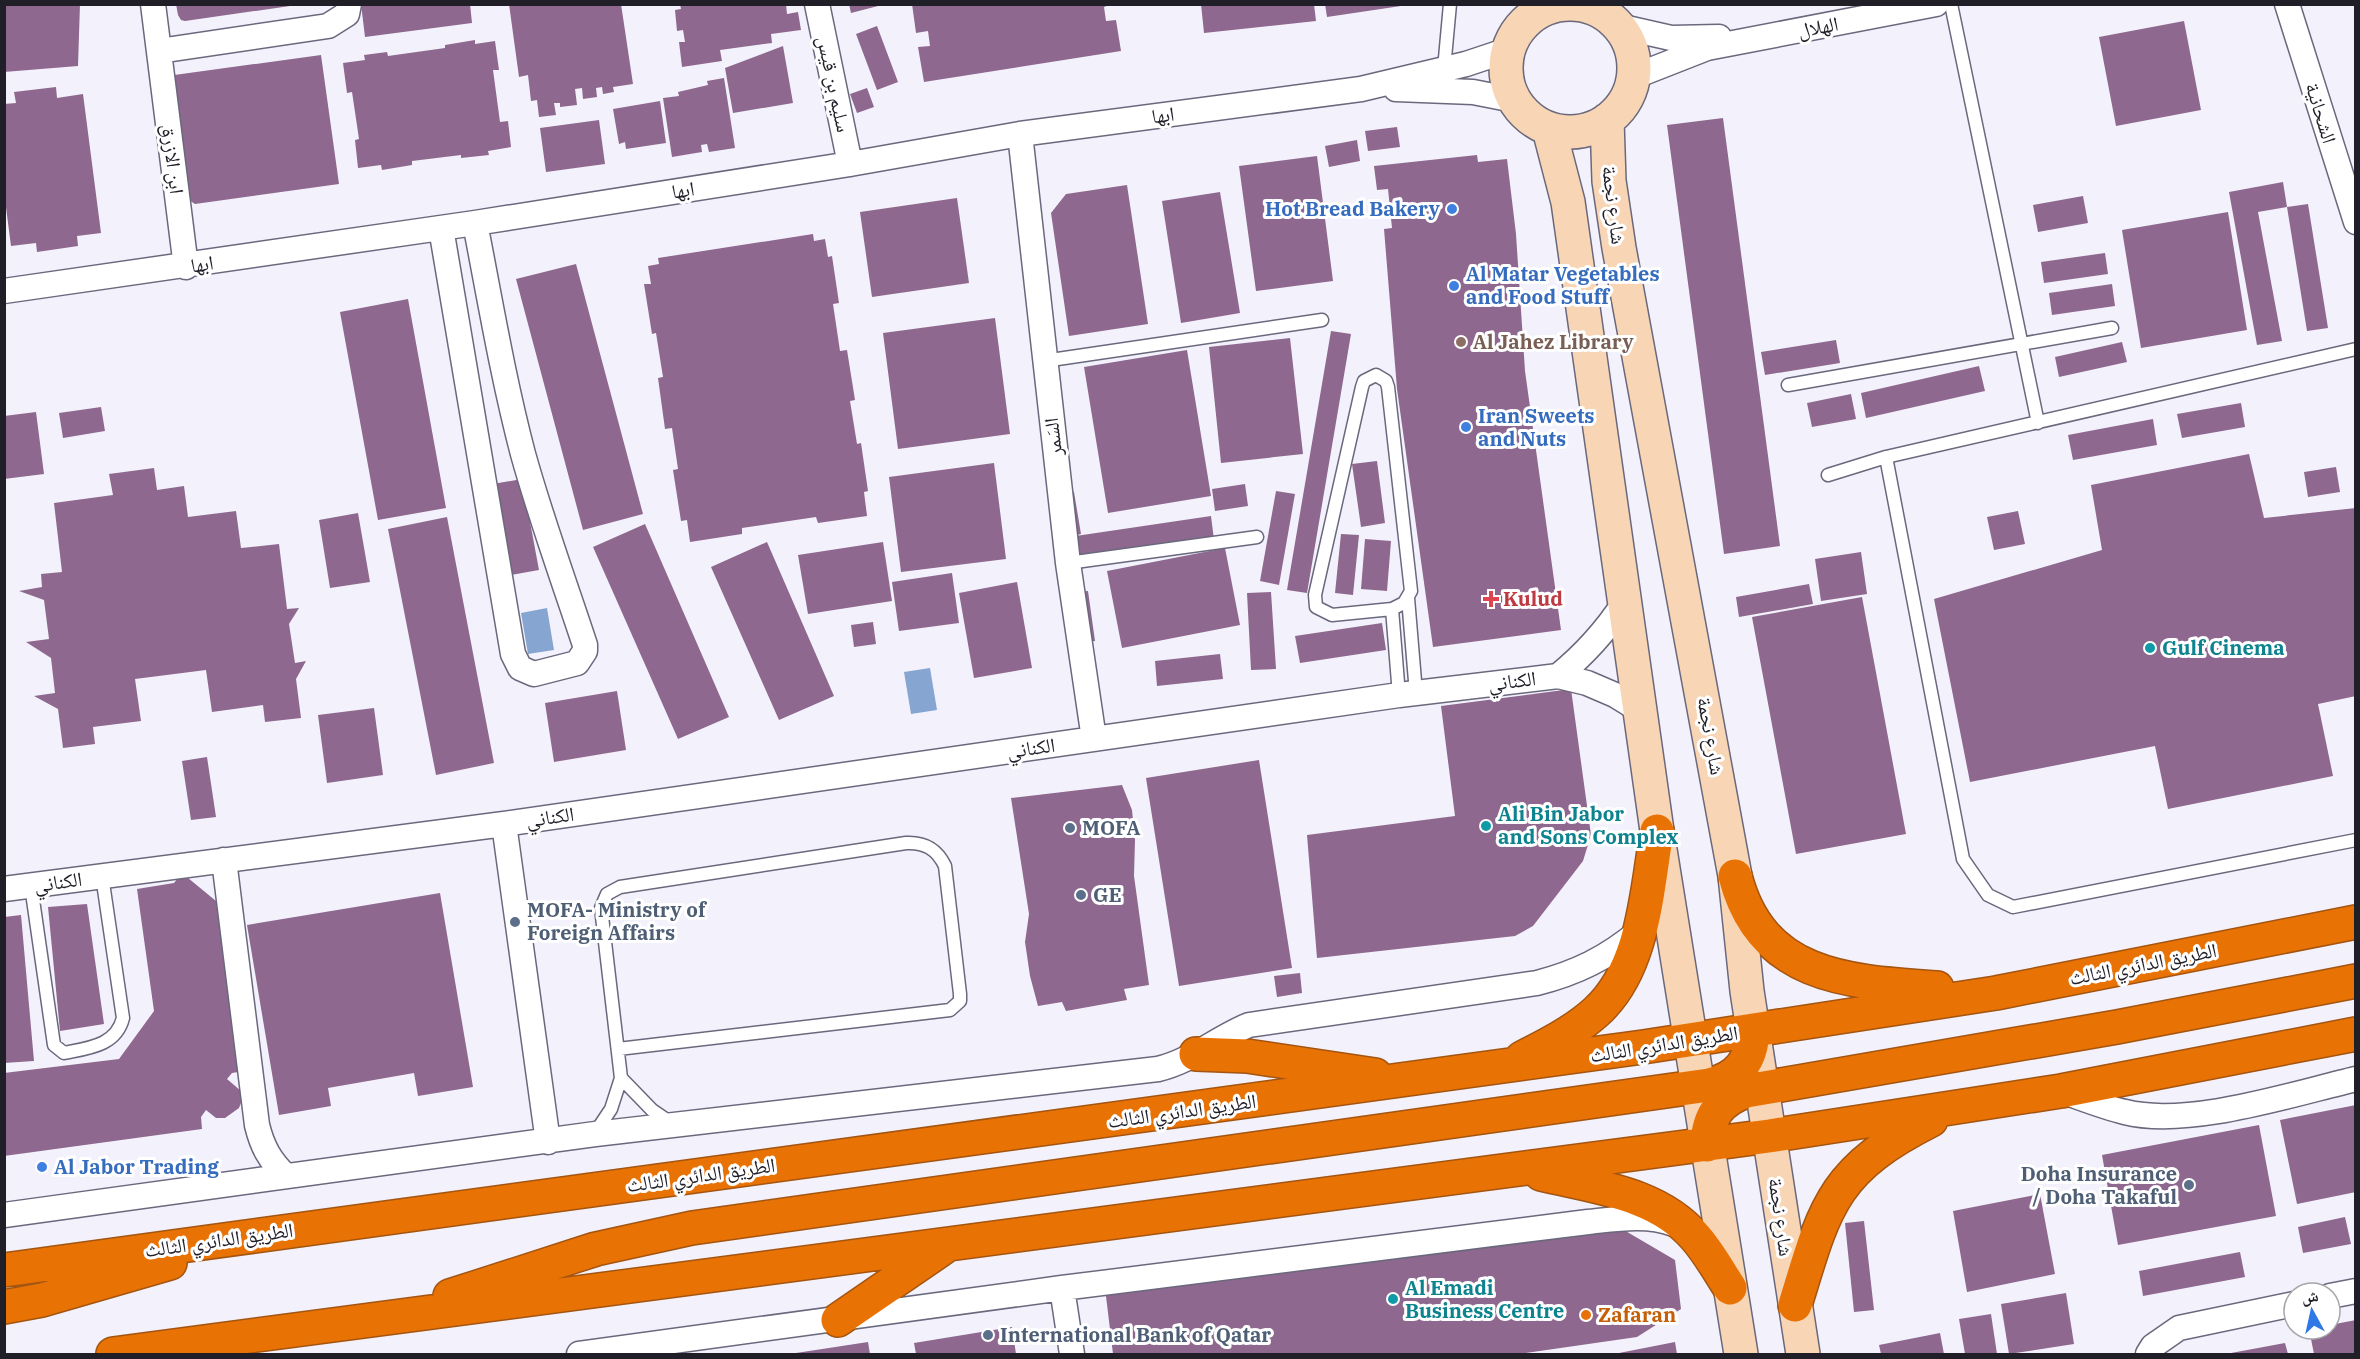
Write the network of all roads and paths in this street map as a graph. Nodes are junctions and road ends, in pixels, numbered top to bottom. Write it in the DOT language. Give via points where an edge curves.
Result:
graph roads {
  1 [pos="153,4"];
  2 [pos="817,4"];
  3 [pos="1450,4"];
  4 [pos="1936,4"];
  5 [pos="1951,4"];
  6 [pos="2287,4"];
  7 [pos="348,9"];
  8 [pos="1527,12"];
  9 [pos="1600,13"];
  10 [pos="1770,36"];
  11 [pos="1508,50"];
  12 [pos="159,51"];
  13 [pos="1444,69"];
  14 [pos="1633,77"];
  15 [pos="1361,88"];
  16 [pos="1514,100"];
  17 [pos="1607,120"];
  18 [pos="1549,129"];
  19 [pos="1020,134"];
  20 [pos="850,164"];
  21 [pos="2350,186"];
  22 [pos="2355,222"];
  23 [pos="475,223"];
  24 [pos="441,228"];
  25 [pos="186,267"];
  26 [pos="4,291"];
  27 [pos="1322,320"];
  28 [pos="2112,328"];
  29 [pos="496,331"];
  30 [pos="460,338"];
  31 [pos="2022,345"];
  32 [pos="2355,349"];
  33 [pos="1044,361"];
  34 [pos="1788,385"];
  35 [pos="2038,423"];
  36 [pos="1886,457"];
  37 [pos="1828,475"];
  38 [pos="1257,537"];
  39 [pos="1068,563"];
  40 [pos="1408,598"];
  41 [pos="1624,603"];
  42 [pos="1392,609"];
  43 [pos="1558,676"];
  44 [pos="1407,694"];
  45 [pos="1641,711"];
  46 [pos="1094,739"];
  47 [pos="504,824"];
  48 [pos="1657,831"];
  49 [pos="2355,840"];
  50 [pos="224,860"];
  51 [pos="102,876"];
  52 [pos="1736,876"];
  53 [pos="31,886"];
  54 [pos="4,890"];
  55 [pos="2355,922"];
  56 [pos="1638,932"];
  57 [pos="2355,981"];
  58 [pos="1996,993"];
  59 [pos="1753,1030"];
  60 [pos="2355,1034"];
  61 [pos="1691,1040"];
  62 [pos="618,1049"];
  63 [pos="1196,1054"];
  64 [pos="1498,1069"];
  65 [pos="1837,1074"];
  66 [pos="621,1078"];
  67 [pos="2355,1079"];
  68 [pos="1410,1081"];
  69 [pos="1698,1087"];
  70 [pos="1762,1088"];
  71 [pos="2061,1091"];
  72 [pos="1954,1109"];
  73 [pos="674,1125"];
  74 [pos="1844,1125"];
  75 [pos="595,1134"];
  76 [pos="1769,1136"];
  77 [pos="548,1142"];
  78 [pos="1707,1145"];
  79 [pos="1519,1169"];
  80 [pos="286,1176"];
  81 [pos="4,1215"];
  82 [pos="1686,1228"];
  83 [pos="242,1236"];
  84 [pos="949,1244"];
  85 [pos="4,1251"];
  86 [pos="99,1257"];
  87 [pos="4,1270"];
  88 [pos="1062,1288"];
  89 [pos="1730,1288"];
  90 [pos="1794,1305"];
  91 [pos="4,1307"];
  92 [pos="2282,1307"];
  93 [pos="386,1319"];
  94 [pos="838,1320"];
  95 [pos="113,1354"];
  96 [pos="579,1354"];
  97 [pos="1072,1354"];
  98 [pos="1741,1354"];
  99 [pos="1803,1354"];
  100 [pos="2148,1354"];
  1 -- 12 [label="street, ابن الازرق"];
  2 -- 20 [label="street, سليم بن قيس"];
  3 -- 13 [label="lane"];
  4 -- 10 [label="street, الهلال"];
  5 -- 31 [label="lane"];
  6 -- 21 [label="street, الشحانية"];
  7 -- 12 [label="street" via="328,26"];
  8 -- 9 [label="main road" via="1576,5"];
  8 -- 11 [label="main road"];
  9 -- 10 [label="street, الهلال" via="1671,38"];
  9 -- 14 [label="main road" via="1631,50"];
  10 -- 14 [label="street, الهلال" via="1707,48"];
  11 -- 13 [label="street, ابها"];
  11 -- 16 [label="main road" via="1507,85"];
  12 -- 25 [label="street, ابن الازرق"];
  13 -- 15 [label="street, ابها"];
  14 -- 17 [label="main road" via="1625,101"];
  15 -- 16 [label="street, ابها" via="1473,92"];
  15 -- 19 [label="street, ابها"];
  16 -- 18 [label="main road" via="1529,118"];
  17 -- 18 [label="main road" via="1579,131"];
  17 -- 52 [label="main road, شارع نجمة" via="1608,181 1619,248"];
  18 -- 41 [label="main road" via="1568,201"];
  19 -- 20 [label="street, ابها"];
  19 -- 33 [label="street, السَمر"];
  20 -- 23 [label="street, ابها"];
  21 -- 22 [label="street, الشحانية"];
  23 -- 24 [label="street, ابها"];
  23 -- 29 [label="street"];
  24 -- 25 [label="street, ابها"];
  24 -- 30 [label="street"];
  25 -- 26 [label="street, ابها"];
  27 -- 33 [label="lane"];
  28 -- 31 [label="lane"];
  29 -- 30 [label="street"];
  29 -- 30 [label="street" via="540,515 585,645 582,658 571,667 534,674 515,662"];
  31 -- 34 [label="lane"];
  31 -- 35 [label="lane"];
  32 -- 35 [label="lane"];
  33 -- 39 [label="street, السَمر"];
  35 -- 36 [label="lane"];
  36 -- 37 [label="lane"];
  36 -- 49 [label="lane" via="1964,859 1988,895 2013,907"];
  38 -- 39 [label="lane"];
  39 -- 46 [label="street, السَمر"];
  40 -- 42 [label="lane"];
  40 -- 42 [label="lane" via="1412,585 1388,387 1376,375 1364,381 1362,387 1314,601 1320,611 1332,615"];
  40 -- 44 [label="lane"];
  41 -- 43 [label="street, الكناني" via="1606,630"];
  41 -- 45 [label="main road"];
  42 -- 44 [label="lane"];
  43 -- 44 [label="street, الكناني"];
  43 -- 45 [label="street, الكناني" via="1597,687"];
  44 -- 46 [label="street, الكناني"];
  45 -- 48 [label="main road"];
  46 -- 47 [label="street, الكناني"];
  47 -- 50 [label="street, الكناني"];
  47 -- 77 [label="street, الكناني"];
  48 -- 56 [label="highway"];
  48 -- 61 [label="main road"];
  50 -- 51 [label="street, الكناني"];
  50 -- 80 [label="street" via="257,1125 261,1143"];
  51 -- 53 [label="street, الكناني"];
  51 -- 53 [label="lane" via="123,1018 119,1031 109,1041 66,1052 54,1045"];
  52 -- 58 [label="highway" via="1743,904 1758,926 1783,952 1814,968 1866,982"];
  52 -- 59 [label="main road, شارع نجمة"];
  53 -- 54 [label="street, الكناني"];
  55 -- 58 [label="highway, الطريق الدائري الثالث"];
  56 -- 63 [label="street" via="1616,951 1564,976 1249,1025 1225,1034"];
  56 -- 64 [label="highway" via="1621,980 1597,1011 1543,1047"];
  57 -- 65 [label="highway" via="2117,1027"];
  58 -- 59 [label="highway, الطريق الدائري الثالث"];
  59 -- 61 [label="highway, الطريق الدائري الثالث"];
  59 -- 69 [label="highway" via="1752,1049 1741,1069 1723,1081"];
  59 -- 70 [label="main road, شارع نجمة"];
  60 -- 71 [label="highway"];
  61 -- 64 [label="highway, الطريق الدائري الثالث"];
  61 -- 69 [label="main road"];
  62 -- 62 [label="lane" via="601,908 613,890 906,843 930,847 941,858 960,994 960,1001 950,1010"];
  62 -- 66 [label="lane"];
  63 -- 68 [label="highway" via="1247,1056"];
  63 -- 73 [label="street" via="1158,1069"];
  64 -- 68 [label="highway, الطريق الدائري الثالث"];
  65 -- 70 [label="highway"];
  65 -- 74 [label="highway" via="1829,1081 1824,1102 1827,1112"];
  66 -- 73 [label="lane" via="651,1110"];
  66 -- 75 [label="lane" via="611,1109"];
  67 -- 71 [label="street" via="2226,1110 2160,1116 2126,1113"];
  68 -- 83 [label="highway, الطريق الدائري الثالث"];
  69 -- 78 [label="main road"];
  69 -- 93 [label="highway" via="692,1228 596,1249 521,1271"];
  70 -- 76 [label="main road, شارع نجمة"];
  70 -- 78 [label="highway" via="1722,1103 1709,1124"];
  71 -- 72 [label="highway"];
  72 -- 74 [label="highway"];
  72 -- 90 [label="highway" via="1878,1151 1842,1185 1822,1220"];
  73 -- 75 [label="street"];
  74 -- 76 [label="highway"];
  75 -- 77 [label="street"];
  76 -- 78 [label="highway"];
  76 -- 90 [label="main road, شارع نجمة"];
  77 -- 80 [label="street"];
  78 -- 79 [label="highway"];
  78 -- 89 [label="main road"];
  79 -- 82 [label="highway" via="1642,1200 1665,1211"];
  79 -- 84 [label="highway"];
  80 -- 81 [label="street"];
  82 -- 88 [label="street" via="1662,1219 1629,1218"];
  82 -- 89 [label="highway"];
  83 -- 86 [label="highway, الطريق الدائري الثالث"];
  83 -- 91 [label="highway" via="150,1270"];
  84 -- 93 [label="highway"];
  84 -- 94 [label="highway"];
  85 -- 86 [label="highway"];
  86 -- 87 [label="highway, الطريق الدائري الثالث"];
  88 -- 94 [label="street"];
  88 -- 97 [label="street"];
  89 -- 98 [label="main road"];
  90 -- 99 [label="main road, شارع نجمة"];
  92 -- 100 [label="street" via="2179,1328"];
  93 -- 95 [label="highway"];
  94 -- 96 [label="street"];
}
